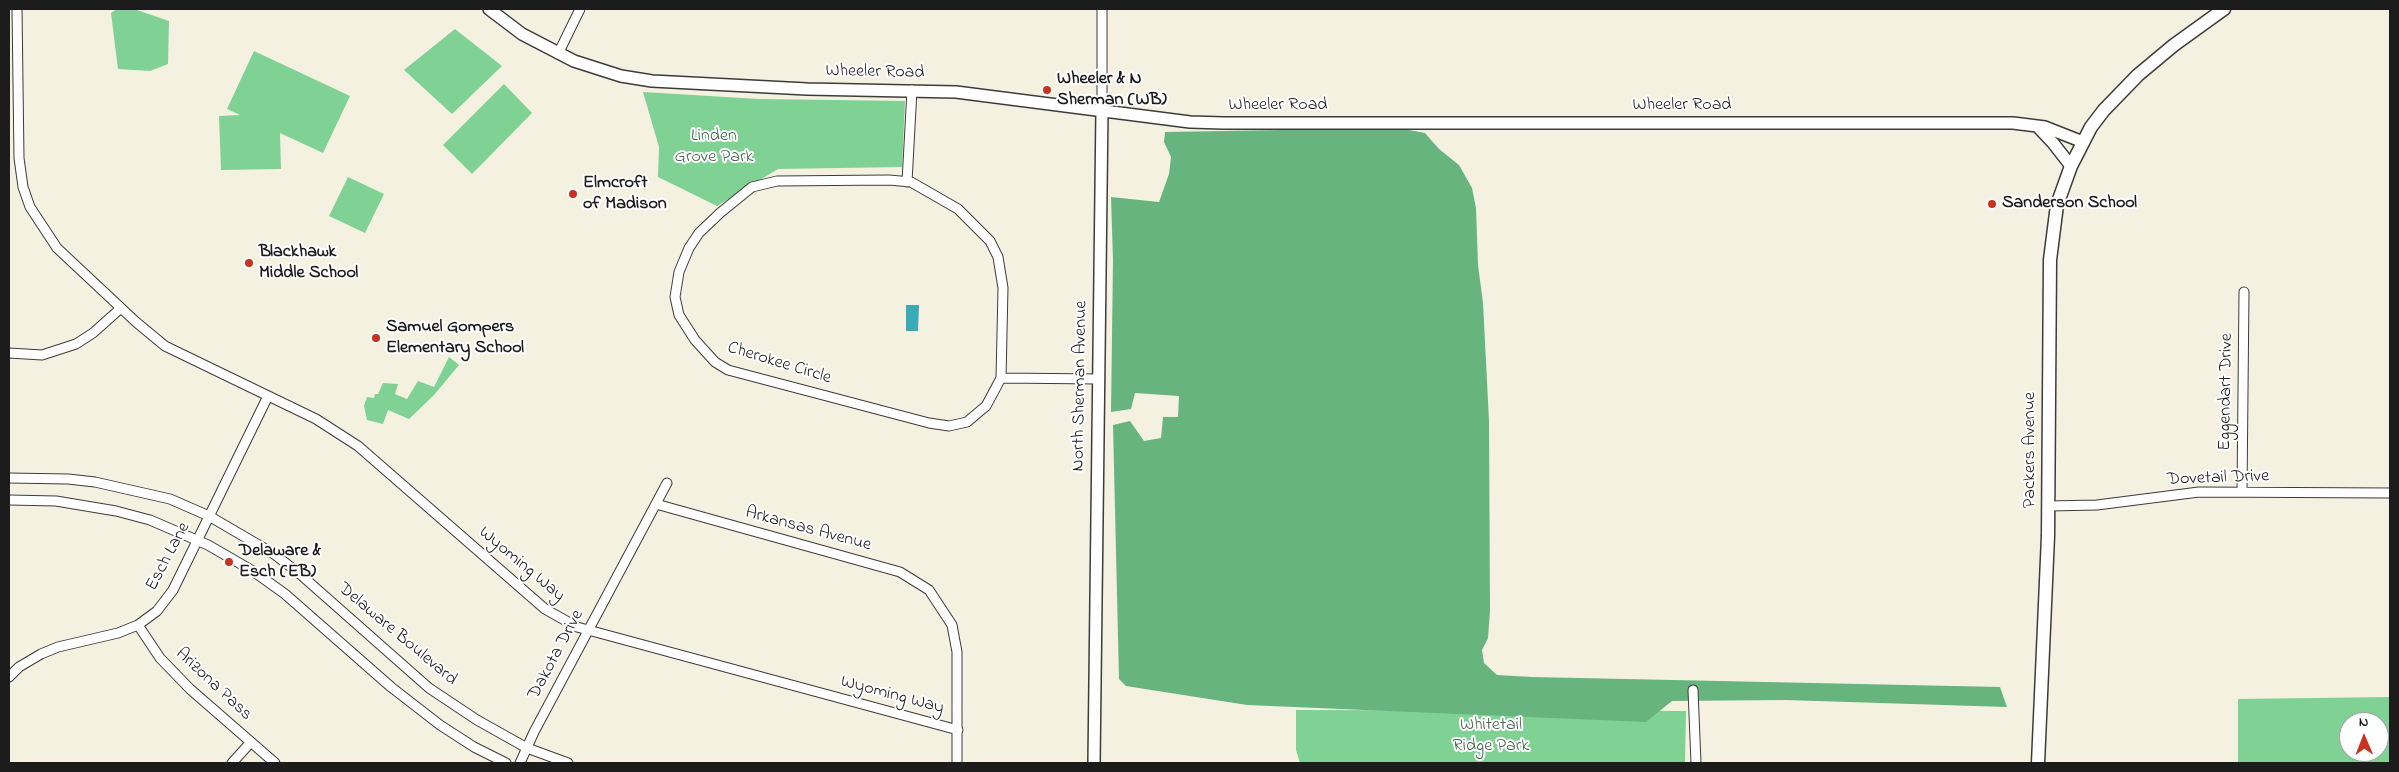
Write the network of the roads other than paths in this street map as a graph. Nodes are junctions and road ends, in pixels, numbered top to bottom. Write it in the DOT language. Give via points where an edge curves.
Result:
graph roads {
  1 [pos="17,9"];
  2 [pos="489,9"];
  3 [pos="580,9"];
  4 [pos="1102,9"];
  5 [pos="2224,9"];
  6 [pos="558,54"];
  7 [pos="912,90"];
  8 [pos="1102,109"];
  9 [pos="13,125"];
  10 [pos="2035,125"];
  11 [pos="2083,142"];
  12 [pos="2071,166"];
  13 [pos="907,182"];
  14 [pos="2244,292"];
  15 [pos="121,308"];
  16 [pos="9,353"];
  17 [pos="1001,378"];
  18 [pos="1099,379"];
  19 [pos="268,396"];
  20 [pos="9,478"];
  21 [pos="667,483"];
  22 [pos="2242,492"];
  23 [pos="2390,493"];
  24 [pos="9,500"];
  25 [pos="656,504"];
  26 [pos="2048,506"];
  27 [pos="209,516"];
  28 [pos="198,540"];
  29 [pos="138,624"];
  30 [pos="588,630"];
  31 [pos="9,677"];
  32 [pos="1693,690"];
  33 [pos="958,730"];
  34 [pos="251,742"];
  35 [pos="527,748"];
  36 [pos="232,763"];
  37 [pos="275,763"];
  38 [pos="506,763"];
  39 [pos="520,763"];
  40 [pos="568,763"];
  41 [pos="957,763"];
  42 [pos="1094,763"];
  43 [pos="1696,763"];
  44 [pos="2038,763"];
  1 -- 9 [label="street, Wyoming Way"];
  2 -- 6 [label="street, Wheeler Road" via="522,34"];
  3 -- 6 [label="street"];
  4 -- 8 [label="street, North Sherman Avenue"];
  5 -- 11 [label="main road, Packers Avenue" via="2138,75 2104,110"];
  6 -- 7 [label="street, Wheeler Road" via="606,72 652,81 807,89"];
  7 -- 8 [label="street, Wheeler Road"];
  7 -- 13 [label="street"];
  8 -- 10 [label="street, Wheeler Road" via="1182,121 1223,123 1964,122"];
  8 -- 18 [label="street, North Sherman Avenue"];
  9 -- 15 [label="street, Wyoming Way" via="23,187 37,220 57,248"];
  10 -- 11 [label="street, Wheeler Road"];
  10 -- 12 [label="street" via="2054,142"];
  11 -- 12 [label="main road, Packers Avenue"];
  12 -- 26 [label="main road, Packers Avenue" via="2057,205 2050,260"];
  13 -- 17 [label="street, Cherokee Circle" via="958,209 990,241 998,257 1003,288"];
  13 -- 17 [label="street, Cherokee Circle" via="777,181 752,187 699,233 689,248 679,272 675,297 679,315 695,340 715,362 728,370 929,423 949,426 967,422 986,406"];
  14 -- 22 [label="street, Eggendart Drive"];
  15 -- 16 [label="street" via="93,334 69,347 42,355"];
  15 -- 19 [label="street, Wyoming Way" via="165,346"];
  17 -- 18 [label="street"];
  18 -- 42 [label="street, North Sherman Avenue"];
  19 -- 27 [label="street, Esch Lane"];
  19 -- 30 [label="street, Wyoming Way" via="316,419 358,446 545,610"];
  20 -- 27 [label="street, Delaware Boulevard" via="95,482 170,499"];
  21 -- 25 [label="street, Dakota Drive"];
  22 -- 23 [label="street, Dovetail Drive"];
  22 -- 26 [label="street, Dovetail Drive" via="2199,492 2097,505"];
  24 -- 28 [label="street" via="56,501 116,510"];
  25 -- 30 [label="street, Dakota Drive"];
  25 -- 33 [label="street, Arkansas Avenue" via="900,572 920,583 936,597 952,625 957,652"];
  26 -- 44 [label="main road, Packers Avenue"];
  27 -- 28 [label="street, Esch Lane"];
  27 -- 35 [label="street, Delaware Boulevard" via="274,554 301,575 429,688"];
  28 -- 29 [label="street, Esch Lane" via="173,590 157,611"];
  28 -- 38 [label="street" via="253,571 285,594 391,687 440,725"];
  29 -- 31 [label="street, Esch Lane" via="108,637 58,647 19,667"];
  29 -- 34 [label="street, Arizona Pass" via="160,658"];
  30 -- 33 [label="street, Wyoming Way"];
  30 -- 35 [label="street, Dakota Drive"];
  32 -- 43 [label="street"];
  33 -- 41 [label="street, Arkansas Avenue"];
  34 -- 36 [label="street"];
  34 -- 37 [label="street, Arizona Pass"];
  35 -- 39 [label="street, Dakota Drive"];
  35 -- 40 [label="street, Delaware Boulevard"];
}
